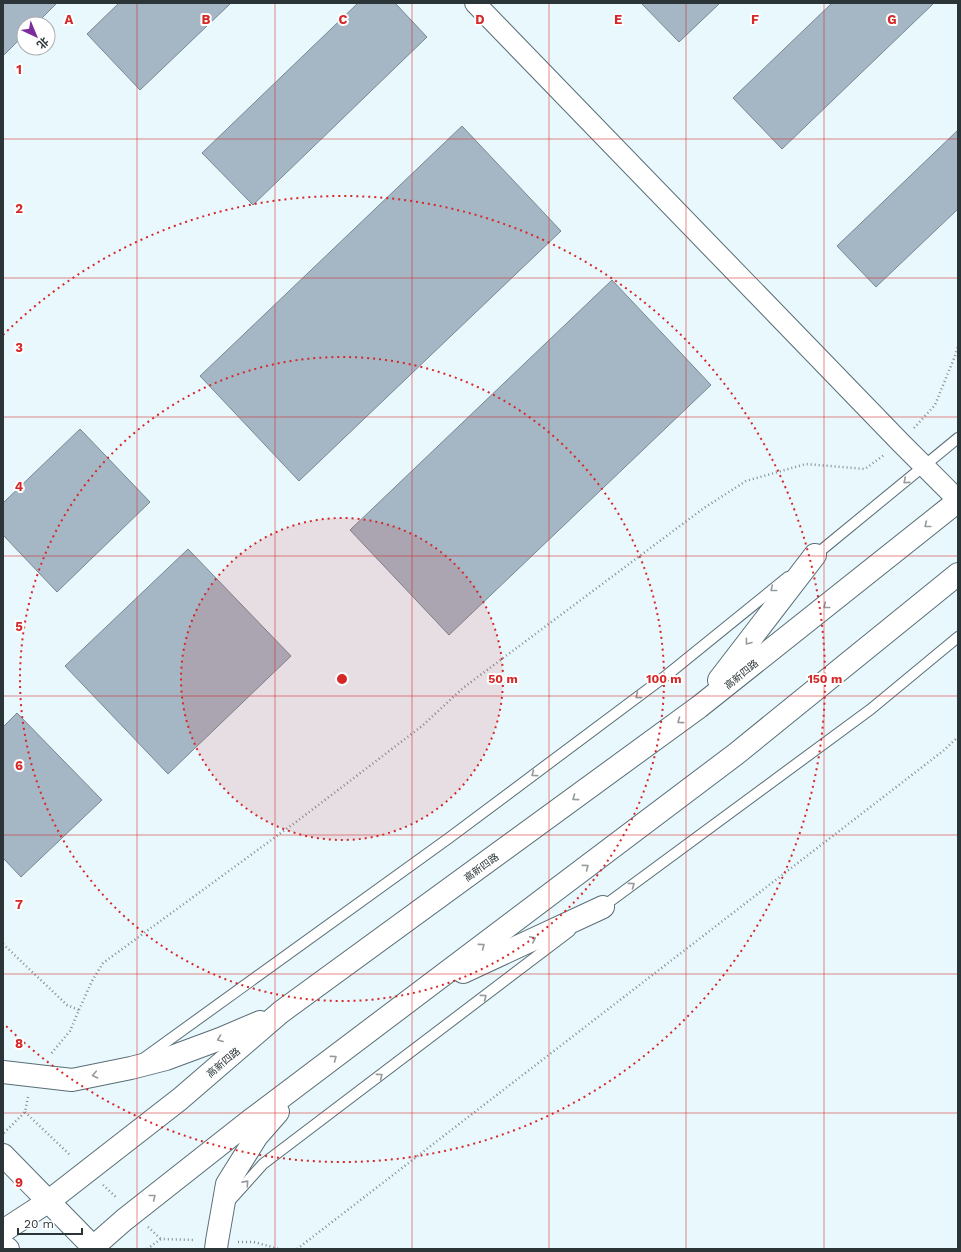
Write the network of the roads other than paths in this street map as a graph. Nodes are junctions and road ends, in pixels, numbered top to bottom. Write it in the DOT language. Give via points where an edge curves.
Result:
graph roads {
  1 [pos="475,3"];
  2 [pos="958,438"];
  3 [pos="923,466"];
  4 [pos="958,500"];
  5 [pos="815,555"];
  6 [pos="958,574"];
  7 [pos="958,637"];
  8 [pos="698,707"];
  9 [pos="603,907"];
  10 [pos="422,991"];
  11 [pos="281,1012"];
  12 [pos="131,1068"];
  13 [pos="4,1071"];
  14 [pos="308,1077"];
  15 [pos="3,1155"];
  16 [pos="49,1201"];
  17 [pos="3,1231"];
  18 [pos="3,1245"];
  19 [pos="216,1245"];
  20 [pos="93,1248"];
  21 [pos="8,1249"];
  1 -- 3 [label="street"];
  2 -- 3 [label="lane"];
  3 -- 4 [label="street"];
  3 -- 5 [label="lane, one-way"];
  4 -- 8 [label="main road, 高新四路, one-way"];
  5 -- 8 [label="main road, one-way"];
  5 -- 12 [label="lane, one-way" via="667,675 449,838"];
  10 -- 6 [label="main road, one-way" via="736,754"];
  9 -- 7 [label="lane, one-way" via="870,709"];
  8 -- 11 [label="main road, 高新四路, one-way"];
  10 -- 9 [label="main road, one-way"];
  19 -- 9 [label="lane, one-way" via="226,1205 263,1164"];
  14 -- 10 [label="main road, one-way"];
  11 -- 12 [label="main road, one-way" via="200,1046"];
  11 -- 16 [label="main road, 高新四路" via="180,1099"];
  12 -- 13 [label="main road, one-way" via="72,1080"];
  14 -- 19 [label="main road" via="257,1136 227,1184"];
  20 -- 14 [label="main road, one-way" via="133,1213"];
  15 -- 16 [label="main road"];
  16 -- 17 [label="main road, 高新四路"];
  16 -- 20 [label="main road"];
  18 -- 21 [label="main road"];
}
